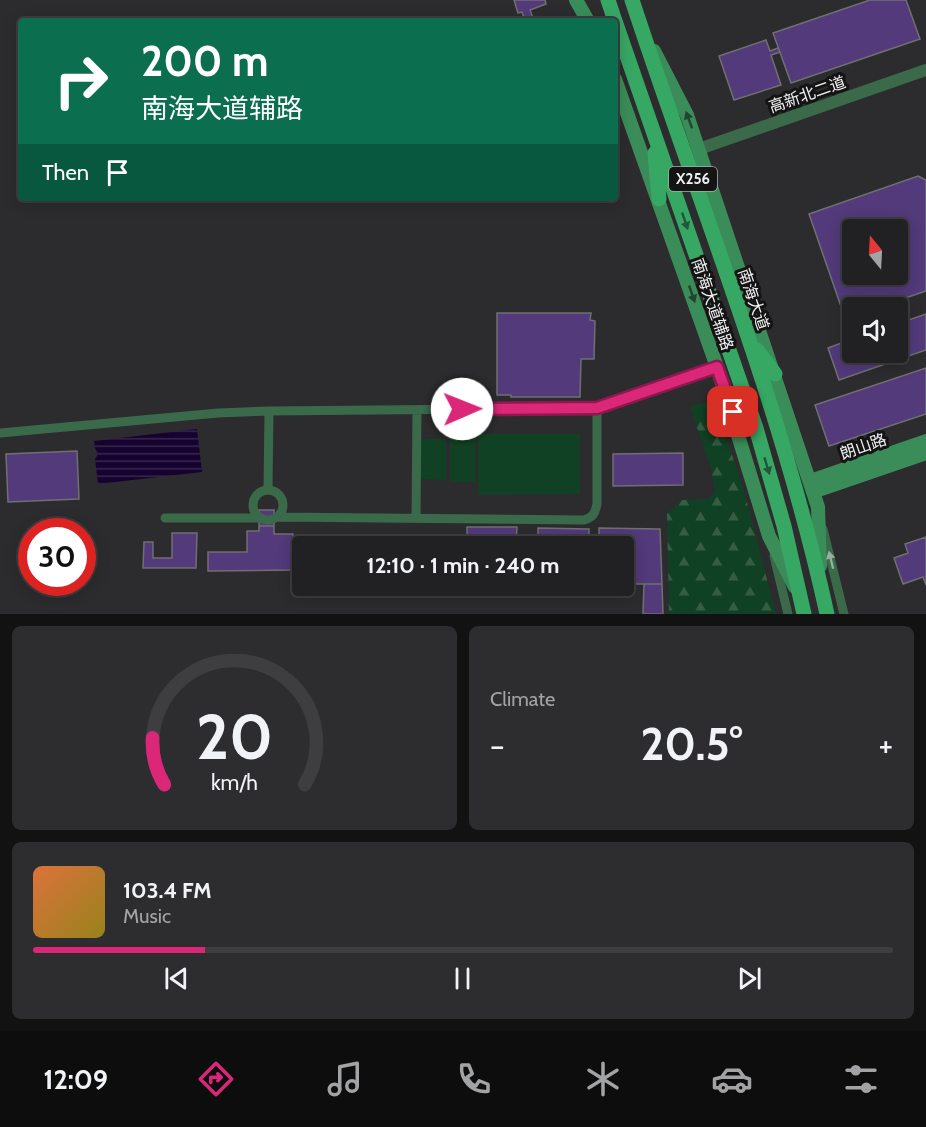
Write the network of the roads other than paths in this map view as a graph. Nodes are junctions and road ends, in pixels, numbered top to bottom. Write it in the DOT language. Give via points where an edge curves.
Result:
graph roads {
  1 [pos="576,0"];
  2 [pos="608,0"];
  3 [pos="632,0"];
  4 [pos="637,17"];
  5 [pos="586,18"];
  6 [pos="614,18"];
  7 [pos="618,30"];
  8 [pos="618,58"];
  9 [pos="926,70"];
  10 [pos="633,72"];
  11 [pos="618,87"];
  12 [pos="652,126"];
  13 [pos="699,148"];
  14 [pos="659,199"];
  15 [pos="750,341"];
  16 [pos="717,367"];
  17 [pos="775,374"];
  18 [pos="597,408"];
  19 [pos="417,410"];
  20 [pos="269,411"];
  21 [pos="0,433"];
  22 [pos="926,441"];
  23 [pos="926,453"];
  24 [pos="812,486"];
  25 [pos="268,489"];
  26 [pos="818,507"];
  27 [pos="278,517"];
  28 [pos="165,518"];
  29 [pos="260,518"];
  30 [pos="416,518"];
  31 [pos="769,536"];
  32 [pos="820,582"];
  33 [pos="803,607"];
  34 [pos="788,614"];
  35 [pos="827,614"];
  36 [pos="844,614"];
  1 -- 5 [label="main road"];
  2 -- 6 [label="main road, X256"];
  3 -- 4 [label="main road, 南海大道 / X256"];
  13 -- 4 [label="main road, one-way" via="683,104"];
  4 -- 15 [label="main road, 南海大道 / X256"];
  7 -- 10 [label="main road, X256"];
  8 -- 10 [label="main road"];
  9 -- 13 [label="street, 高新北二道"];
  10 -- 12 [label="main road, X256"];
  11 -- 14 [label="main road, 南海大道辅路"];
  12 -- 14 [label="main road"];
  12 -- 33 [label="main road, X256, one-way" via="756,428"];
  13 -- 17 [label="main road"];
  14 -- 16 [label="main road, 南海大道辅路, one-way"];
  15 -- 17 [label="main road"];
  15 -- 32 [label="main road, 南海大道 / X256" via="786,454"];
  16 -- 18 [label="street"];
  16 -- 31 [label="main road, 南海大道辅路"];
  17 -- 24 [label="main road"];
  18 -- 19 [label="street"];
  18 -- 30 [label="street" via="597,504 591,518"];
  19 -- 20 [label="street"];
  19 -- 30 [label="street"];
  20 -- 21 [label="street"];
  20 -- 25 [label="street"];
  22 -- 24 [label="main road, 朗山路"];
  23 -- 24 [label="main road, 朗山路"];
  24 -- 26 [label="main road"];
  25 -- 27 [label="street" via="283,499"];
  25 -- 29 [label="street" via="259,492 253,501"];
  26 -- 32 [label="main road"];
  36 -- 26 [label="street, one-way"];
  27 -- 29 [label="street"];
  27 -- 30 [label="street"];
  28 -- 29 [label="street"];
  31 -- 33 [label="main road"];
  31 -- 34 [label="street, 南海大道辅路"];
  32 -- 35 [label="main road, 南海大道 / X256"];
}
